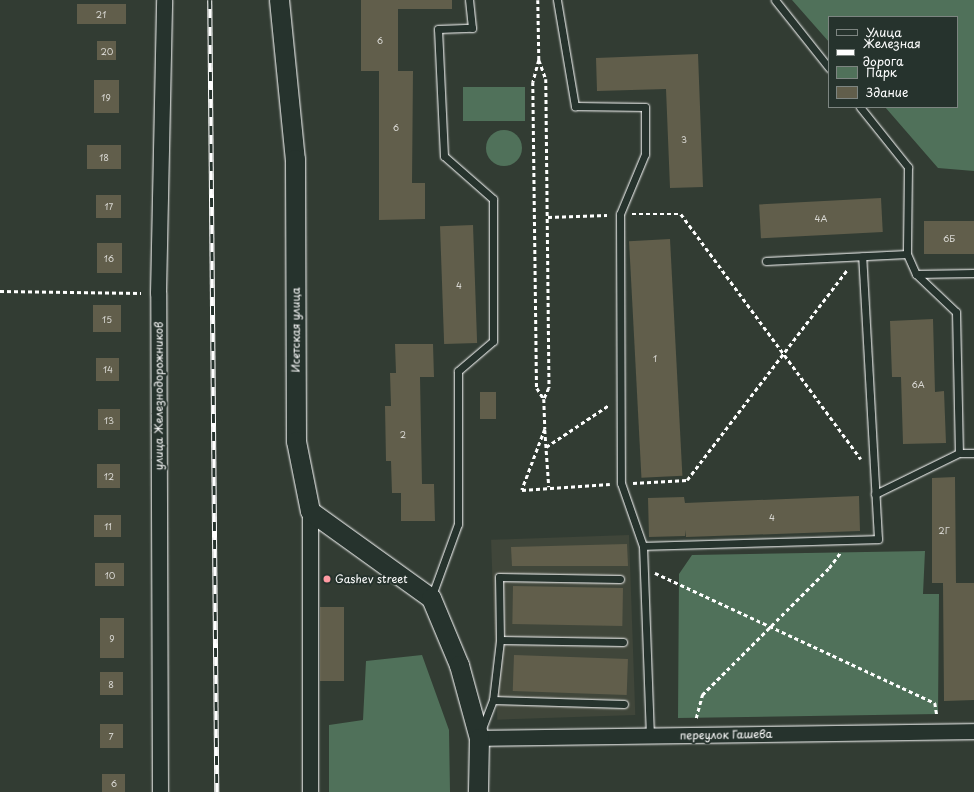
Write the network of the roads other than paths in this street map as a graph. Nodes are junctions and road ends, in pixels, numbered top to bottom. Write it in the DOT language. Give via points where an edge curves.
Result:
graph roads {
  1 [pos="164,0"];
  2 [pos="279,0"];
  3 [pos="469,0"];
  4 [pos="557,0"];
  5 [pos="775,0"];
  6 [pos="828,67"];
  7 [pos="861,108"];
  8 [pos="907,254"];
  9 [pos="860,256"];
  10 [pos="766,261"];
  11 [pos="974,273"];
  12 [pos="916,274"];
  13 [pos="959,453"];
  14 [pos="974,453"];
  15 [pos="875,494"];
  16 [pos="310,511"];
  17 [pos="643,546"];
  18 [pos="620,579"];
  19 [pos="431,598"];
  20 [pos="500,640"];
  21 [pos="622,642"];
  22 [pos="493,700"];
  23 [pos="624,704"];
  24 [pos="974,731"];
  25 [pos="650,736"];
  26 [pos="479,738"];
  27 [pos="160,792"];
  28 [pos="310,792"];
  29 [pos="478,792"];
  1 -- 27 [label="street, улица Железнодорожников" via="158,293"];
  2 -- 16 [label="street, Исетская улица" via="295,159 296,441"];
  3 -- 19 [label="lane" via="472,28 438,30 444,156 493,199 493,341 458,371 458,524"];
  4 -- 17 [label="lane" via="575,106 645,107 645,154 620,214 621,483"];
  5 -- 6 [label="lane"];
  7 -- 8 [label="lane" via="908,167"];
  8 -- 9 [label="lane"];
  8 -- 12 [label="lane"];
  9 -- 10 [label="lane"];
  9 -- 15 [label="lane"];
  11 -- 12 [label="lane"];
  12 -- 13 [label="lane" via="956,312"];
  13 -- 14 [label="lane"];
  13 -- 15 [label="lane"];
  15 -- 17 [label="lane" via="878,539"];
  16 -- 19 [label="street"];
  16 -- 28 [label="street"];
  17 -- 25 [label="lane"];
  18 -- 20 [label="lane" via="499,577"];
  19 -- 26 [label="street" via="459,664"];
  20 -- 21 [label="lane"];
  20 -- 22 [label="lane"];
  22 -- 23 [label="lane"];
  22 -- 26 [label="lane"];
  24 -- 25 [label="street, переулок Гашева"];
  25 -- 26 [label="street, переулок Гашева"];
  26 -- 29 [label="street"];
}
